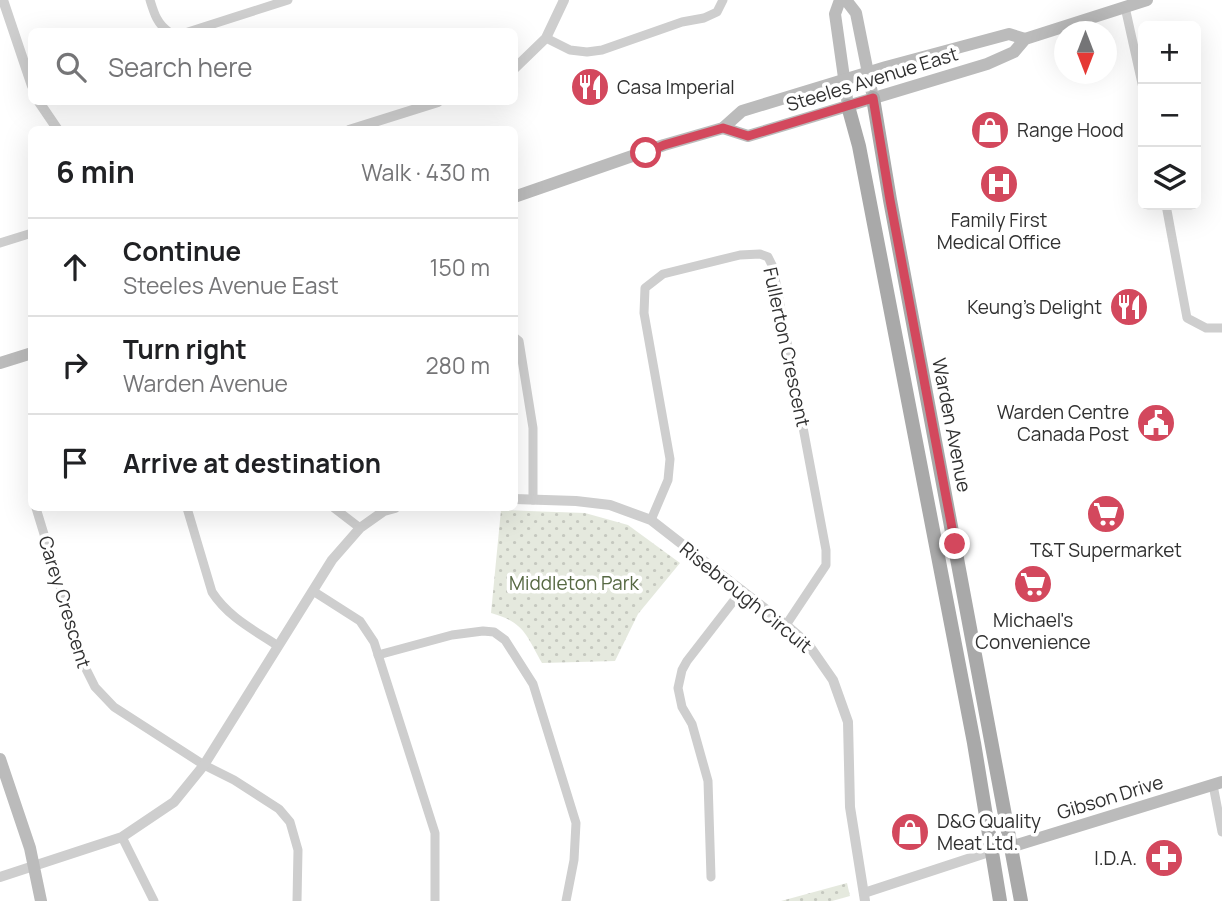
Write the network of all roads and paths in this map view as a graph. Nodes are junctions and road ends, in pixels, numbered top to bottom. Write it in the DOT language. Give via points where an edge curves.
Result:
graph roads {
  1 [pos="3,0"];
  2 [pos="150,0"];
  3 [pos="288,0"];
  4 [pos="565,0"];
  5 [pos="723,0"];
  6 [pos="840,0"];
  7 [pos="846,0"];
  8 [pos="1147,0"];
  9 [pos="1125,7"];
  10 [pos="163,28"];
  11 [pos="200,28"];
  12 [pos="546,38"];
  13 [pos="1025,39"];
  14 [pos="518,65"];
  15 [pos="868,72"];
  16 [pos="28,74"];
  17 [pos="844,79"];
  18 [pos="1142,84"];
  19 [pos="873,98"];
  20 [pos="41,105"];
  21 [pos="428,105"];
  22 [pos="848,106"];
  23 [pos="55,126"];
  24 [pos="362,126"];
  25 [pos="723,128"];
  26 [pos="518,196"];
  27 [pos="1168,210"];
  28 [pos="28,234"];
  29 [pos="0,243"];
  30 [pos="1222,328"];
  31 [pos="518,340"];
  32 [pos="28,354"];
  33 [pos="0,363"];
  34 [pos="518,499"];
  35 [pos="533,500"];
  36 [pos="37,511"];
  37 [pos="188,511"];
  38 [pos="338,511"];
  39 [pos="384,511"];
  40 [pos="651,520"];
  41 [pos="360,528"];
  42 [pos="742,590"];
  43 [pos="313,591"];
  44 [pos="786,625"];
  45 [pos="278,646"];
  46 [pos="956,647"];
  47 [pos="976,654"];
  48 [pos="378,655"];
  49 [pos="0,759"];
  50 [pos="204,765"];
  51 [pos="1217,784"];
  52 [pos="1222,832"];
  53 [pos="122,836"];
  54 [pos="1010,847"];
  55 [pos="992,851"];
  56 [pos="34,866"];
  57 [pos="0,877"];
  58 [pos="711,877"];
  59 [pos="865,897"];
  60 [pos="41,901"];
  61 [pos="154,901"];
  62 [pos="297,901"];
  63 [pos="435,901"];
  64 [pos="566,901"];
  65 [pos="1000,901"];
  66 [pos="1021,901"];
  1 -- 16 [label="street"];
  2 -- 10 [label="street"];
  3 -- 11 [label="street"];
  4 -- 12 [label="street"];
  5 -- 12 [label="street" via="717,12 704,18 602,50 570,50"];
  6 -- 17 [label="main road, Warden Avenue" via="835,14"];
  7 -- 15 [label="main road, Warden Avenue" via="856,13"];
  8 -- 9 [label="main road, Steeles Avenue East"];
  9 -- 13 [label="main road, Steeles Avenue East"];
  9 -- 18 [label="street"];
  12 -- 14 [label="street"];
  13 -- 15 [label="main road, Steeles Avenue East" via="1009,34"];
  13 -- 19 [label="main road, Steeles Avenue East" via="1014,52 987,64"];
  15 -- 17 [label="main road, Steeles Avenue East"];
  15 -- 19 [label="main road, Warden Avenue"];
  17 -- 22 [label="main road, Warden Avenue"];
  17 -- 25 [label="main road, Steeles Avenue East" via="741,111"];
  19 -- 22 [label="main road, Steeles Avenue East"];
  19 -- 47 [label="main road, Warden Avenue"];
  20 -- 23 [label="street"];
  21 -- 24 [label="street"];
  22 -- 25 [label="main road, Steeles Avenue East" via="748,136"];
  22 -- 46 [label="main road, Warden Avenue"];
  25 -- 26 [label="main road, Steeles Avenue East"];
  27 -- 30 [label="street" via="1187,318 1206,328"];
  28 -- 29 [label="street"];
  31 -- 35 [label="street" via="533,428"];
  32 -- 33 [label="main road"];
  34 -- 35 [label="street, Risebrough Circuit"];
  35 -- 40 [label="street, Risebrough Circuit" via="610,505"];
  36 -- 50 [label="street, Carey Crescent" via="95,688 114,707"];
  37 -- 45 [label="street" via="218,602"];
  38 -- 41 [label="street"];
  39 -- 41 [label="street"];
  40 -- 42 [label="street, Risebrough Circuit"];
  40 -- 44 [label="street, Fullerton Crescent" via="668,480 670,459 644,313 645,288 663,274 740,255 768,257 826,551 826,565"];
  41 -- 43 [label="street" via="332,559"];
  42 -- 44 [label="street, Risebrough Circuit"];
  42 -- 58 [label="street" via="687,661 678,688 708,781"];
  43 -- 45 [label="street"];
  43 -- 48 [label="street" via="360,621"];
  44 -- 59 [label="street, Risebrough Circuit" via="822,662 842,701 848,722 853,834"];
  45 -- 50 [label="street"];
  46 -- 47 [label="main road"];
  46 -- 55 [label="main road, Warden Avenue"];
  47 -- 54 [label="main road, Warden Avenue"];
  48 -- 63 [label="street" via="435,833"];
  48 -- 64 [label="street" via="483,631 505,640 533,684 576,823"];
  49 -- 56 [label="main road"];
  50 -- 53 [label="street" via="174,803"];
  50 -- 62 [label="street, Carey Crescent" via="264,798 290,822 298,850"];
  51 -- 52 [label="street"];
  51 -- 54 [label="main road, Gibson Drive"];
  53 -- 56 [label="street"];
  53 -- 61 [label="street"];
  54 -- 55 [label="street"];
  54 -- 66 [label="main road, Warden Avenue"];
  55 -- 59 [label="street"];
  55 -- 65 [label="main road, Warden Avenue"];
  56 -- 57 [label="street"];
  56 -- 60 [label="main road"];
}
